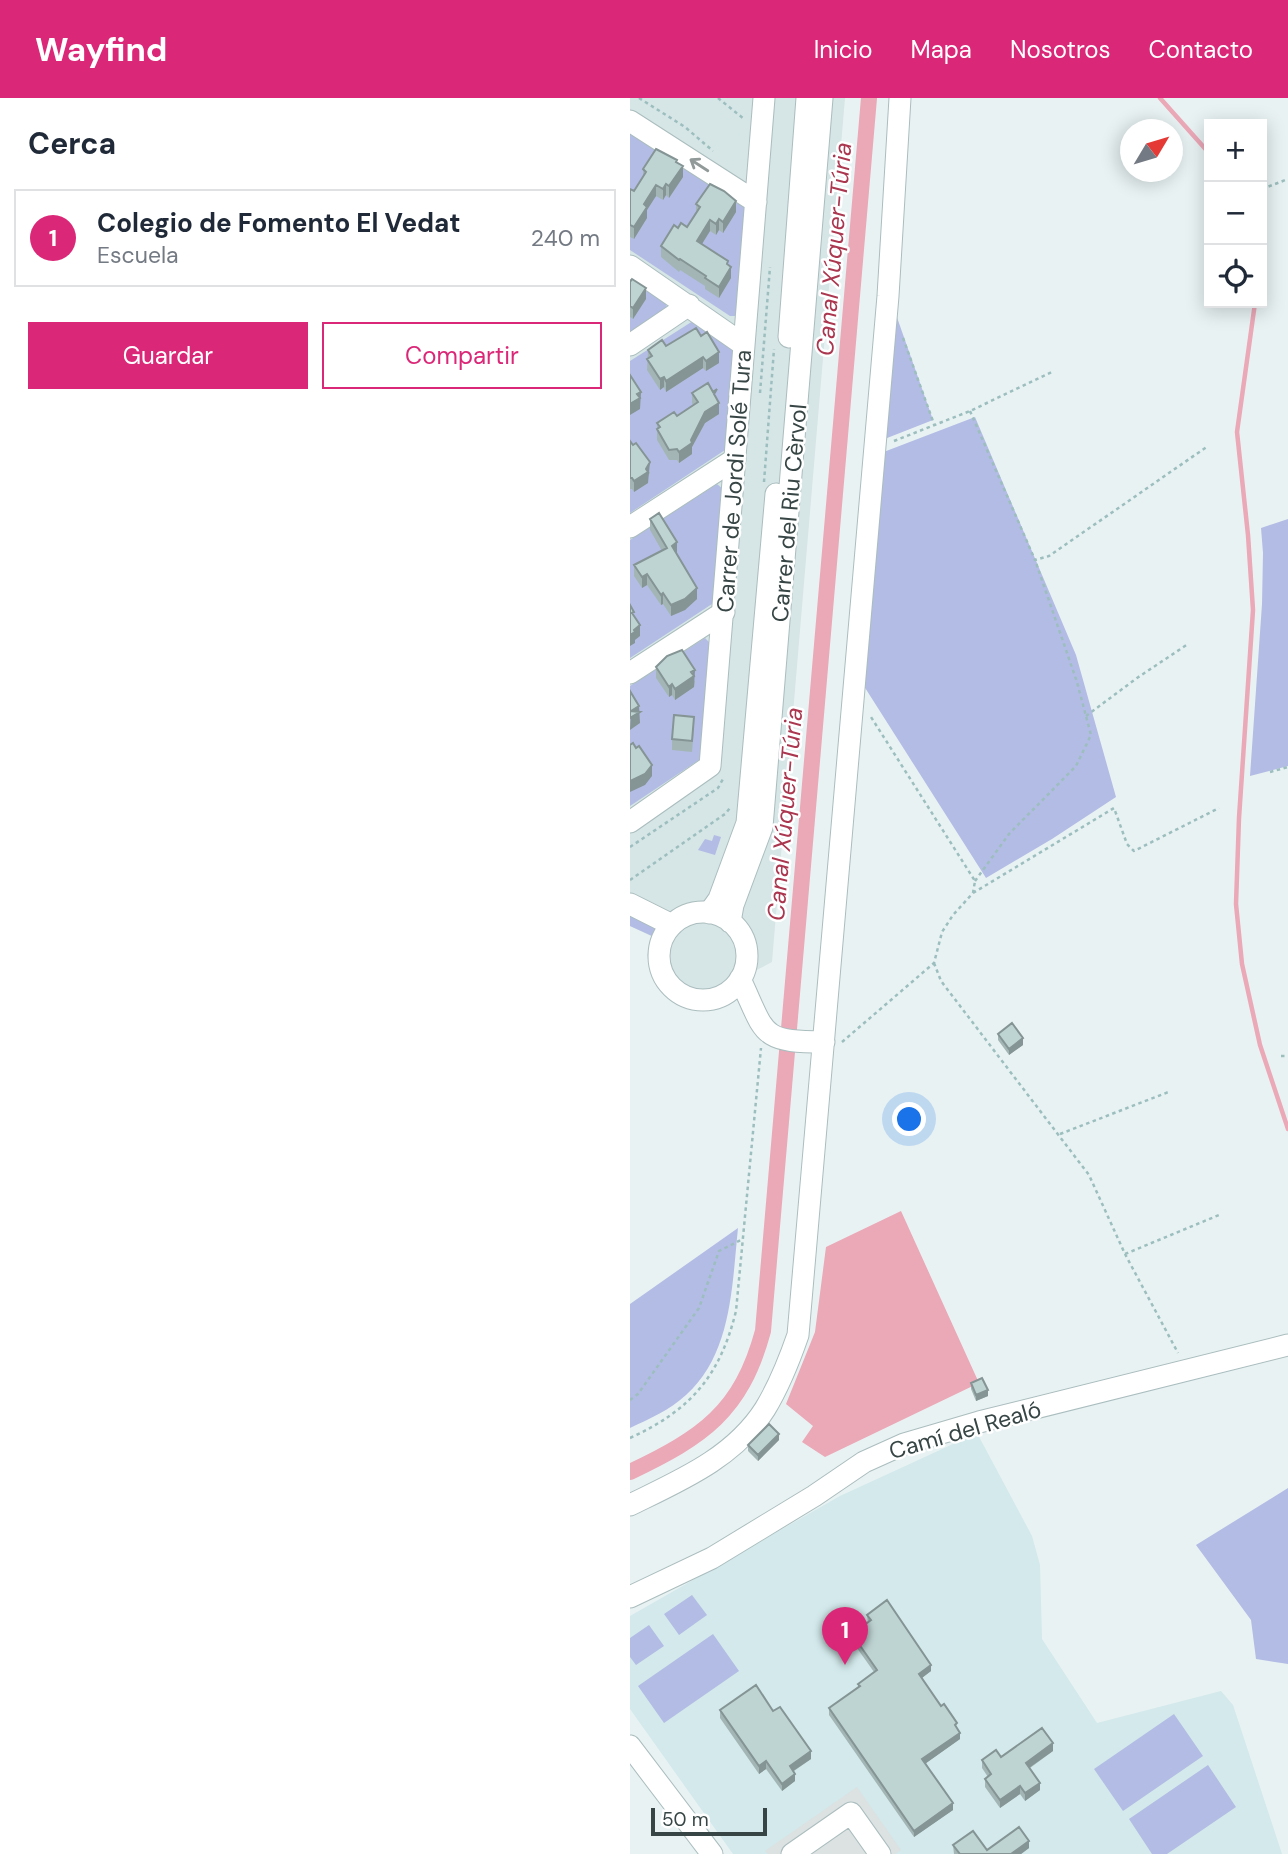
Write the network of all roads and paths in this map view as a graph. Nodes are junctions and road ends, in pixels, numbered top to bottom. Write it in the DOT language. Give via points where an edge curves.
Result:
graph roads {
  1 [pos="639,98"];
  2 [pos="719,98"];
  3 [pos="764,98"];
  4 [pos="807,98"];
  5 [pos="822,98"];
  6 [pos="900,98"];
  7 [pos="630,121"];
  8 [pos="751,123"];
  9 [pos="714,152"];
  10 [pos="1288,179"];
  11 [pos="1267,188"];
  12 [pos="756,202"];
  13 [pos="630,265"];
  14 [pos="689,305"];
  15 [pos="902,335"];
  16 [pos="775,338"];
  17 [pos="630,345"];
  18 [pos="744,345"];
  19 [pos="1052,372"];
  20 [pos="970,411"];
  21 [pos="934,426"];
  22 [pos="1208,446"];
  23 [pos="875,448"];
  24 [pos="735,459"];
  25 [pos="763,489"];
  26 [pos="630,527"];
  27 [pos="1035,560"];
  28 [pos="724,611"];
  29 [pos="1188,644"];
  30 [pos="630,673"];
  31 [pos="855,690"];
  32 [pos="1086,716"];
  33 [pos="1288,767"];
  34 [pos="1270,772"];
  35 [pos="734,801"];
  36 [pos="1219,808"];
  37 [pos="630,822"];
  38 [pos="630,880"];
  39 [pos="975,881"];
  40 [pos="973,893"];
  41 [pos="630,904"];
  42 [pos="709,913"];
  43 [pos="730,922"];
  44 [pos="672,925"];
  45 [pos="934,963"];
  46 [pos="740,979"];
  47 [pos="770,1034"];
  48 [pos="818,1042"];
  49 [pos="1281,1056"];
  50 [pos="1288,1056"];
  51 [pos="1171,1091"];
  52 [pos="1060,1134"];
  53 [pos="1219,1215"];
  54 [pos="742,1240"];
  55 [pos="1125,1254"];
  56 [pos="1288,1345"];
  57 [pos="1187,1370"];
  58 [pos="630,1399"];
  59 [pos="630,1438"];
  60 [pos="630,1505"];
  61 [pos="630,1597"];
  62 [pos="630,1746"];
  63 [pos="877,1853"];
  64 [pos="712,1854"];
  65 [pos="792,1854"];
  1 -- 9 [label="path"];
  2 -- 8 [label="path"];
  3 -- 12 [label="street, Carrer de Jordi Solé Tura"];
  4 -- 42 [label="street, Carrer del Riu Cèrvol" via="747,824 719,899"];
  5 -- 43 [label="street, Carrer del Riu Cèrvol" via="762,827"];
  6 -- 23 [label="street"];
  12 -- 7 [label="street, one-way"];
  10 -- 11 [label="path"];
  12 -- 18 [label="street, Carrer de Jordi Solé Tura"];
  13 -- 14 [label="street"];
  14 -- 17 [label="street"];
  14 -- 18 [label="street"];
  15 -- 21 [label="path"];
  16 -- 25 [label="path"];
  18 -- 24 [label="street, Carrer de Jordi Solé Tura"];
  19 -- 20 [label="path"];
  20 -- 21 [label="path"];
  20 -- 27 [label="path"];
  21 -- 23 [label="path"];
  22 -- 27 [label="path" via="1049,555"];
  23 -- 31 [label="street"];
  24 -- 26 [label="street"];
  24 -- 28 [label="street, Carrer de Jordi Solé Tura"];
  27 -- 32 [label="path"];
  28 -- 30 [label="street"];
  28 -- 37 [label="street, Carrer de Jordi Solé Tura" via="710,766"];
  29 -- 32 [label="path"];
  31 -- 39 [label="path"];
  31 -- 48 [label="street"];
  32 -- 39 [label="path" via="1091,735 1076,766 1009,834"];
  33 -- 34 [label="path"];
  35 -- 38 [label="path" via="725,814"];
  36 -- 40 [label="path" via="1134,851 1114,808"];
  39 -- 40 [label="path"];
  40 -- 45 [label="path" via="942,932"];
  41 -- 44 [label="street"];
  42 -- 43 [label="street"];
  42 -- 44 [label="street" via="683,917"];
  43 -- 46 [label="street" via="744,943 745,968"];
  44 -- 46 [label="street" via="659,951 660,966 675,991 688,998 710,999 731,990"];
  45 -- 48 [label="path" via="842,1043"];
  45 -- 52 [label="path" via="941,981"];
  46 -- 47 [label="street"];
  47 -- 48 [label="street"];
  47 -- 54 [label="path" via="756,1085"];
  48 -- 60 [label="street" via="798,1335 784,1373 764,1410 720,1456"];
  49 -- 50 [label="path"];
  51 -- 52 [label="path"];
  52 -- 55 [label="path" via="1089,1175"];
  53 -- 55 [label="path"];
  54 -- 58 [label="path" via="719,1251 699,1308"];
  54 -- 59 [label="path" via="736,1311 715,1370 685,1405"];
  55 -- 57 [label="path"];
  56 -- 57 [label="street, Camí del Realó"];
  57 -- 61 [label="street, Camí del Realó" via="904,1444 864,1462 712,1558"];
  62 -- 64 [label="street"];
  63 -- 65 [label="street" via="851,1813"];
}
